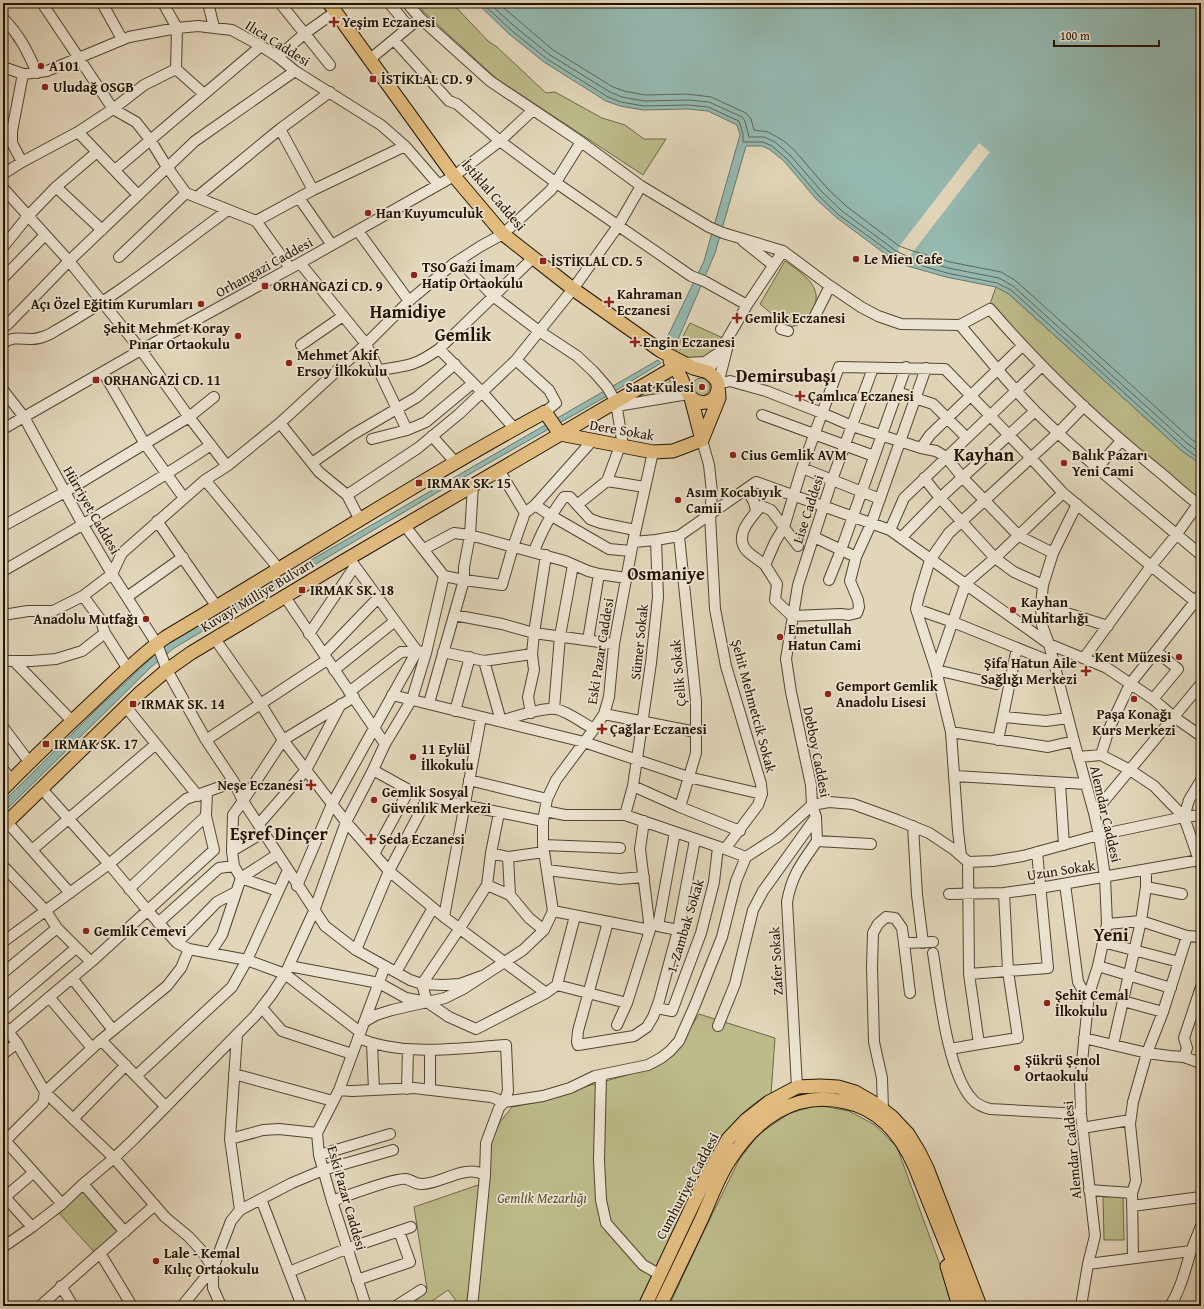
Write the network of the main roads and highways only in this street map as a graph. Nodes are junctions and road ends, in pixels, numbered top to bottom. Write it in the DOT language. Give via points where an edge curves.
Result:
graph roads {
  1 [pos="332,7"];
  2 [pos="670,358"];
  3 [pos="706,372"];
  4 [pos="718,384"];
  5 [pos="688,393"];
  6 [pos="553,423"];
  7 [pos="702,440"];
  8 [pos="162,657"];
  9 [pos="7,785"];
  10 [pos="5,824"];
  11 [pos="931,1193"];
  12 [pos="646,1306"];
  13 [pos="660,1306"];
  14 [pos="959,1306"];
  15 [pos="971,1306"];
  16 [pos="980,1306"];
  17 [pos="989,1306"];
  1 -- 2 [label="main road, İstiklal Caddesi" via="454,176 503,234 573,289"];
  2 -- 3 [label="main road, İstiklal Caddesi"];
  2 -- 5 [label="main road"];
  2 -- 6 [label="main road" via="612,400"];
  3 -- 4 [label="main road" via="713,375"];
  3 -- 5 [label="main road" via="692,374 688,379"];
  4 -- 5 [label="main road" via="717,394 709,402 696,402"];
  4 -- 7 [label="main road" via="719,398"];
  5 -- 7 [label="main road"];
  6 -- 7 [label="main road, Dere Sokak" via="592,441 653,452 674,451"];
  6 -- 8 [label="main road, Kuvayi Milliye Bulvarı" via="499,470 405,526 352,562 285,597 215,639"];
  6 -- 8 [label="main road, Kuvayi Milliye Bulvarı" via="514,429 360,520 217,607"];
  8 -- 9 [label="main road, Kuvayi Milliye Bulvarı" via="128,669"];
  8 -- 10 [label="main road, Kuvayi Milliye Bulvarı" via="126,707"];
  11 -- 12 [label="main road, Cumhuriyet Caddesi" via="919,1152 908,1134 884,1110 855,1092 838,1087 797,1087 769,1102 728,1138 704,1181"];
  11 -- 13 [label="main road, Cumhuriyet Caddesi" via="908,1150 886,1123 865,1109 834,1099 816,1098 798,1103 762,1122 729,1162"];
  11 -- 14 [label="main road"];
  11 -- 15 [label="main road, Cumhuriyet Caddesi"];
  11 -- 16 [label="main road, Cumhuriyet Caddesi"];
  11 -- 17 [label="main road" via="968,1253"];
}
